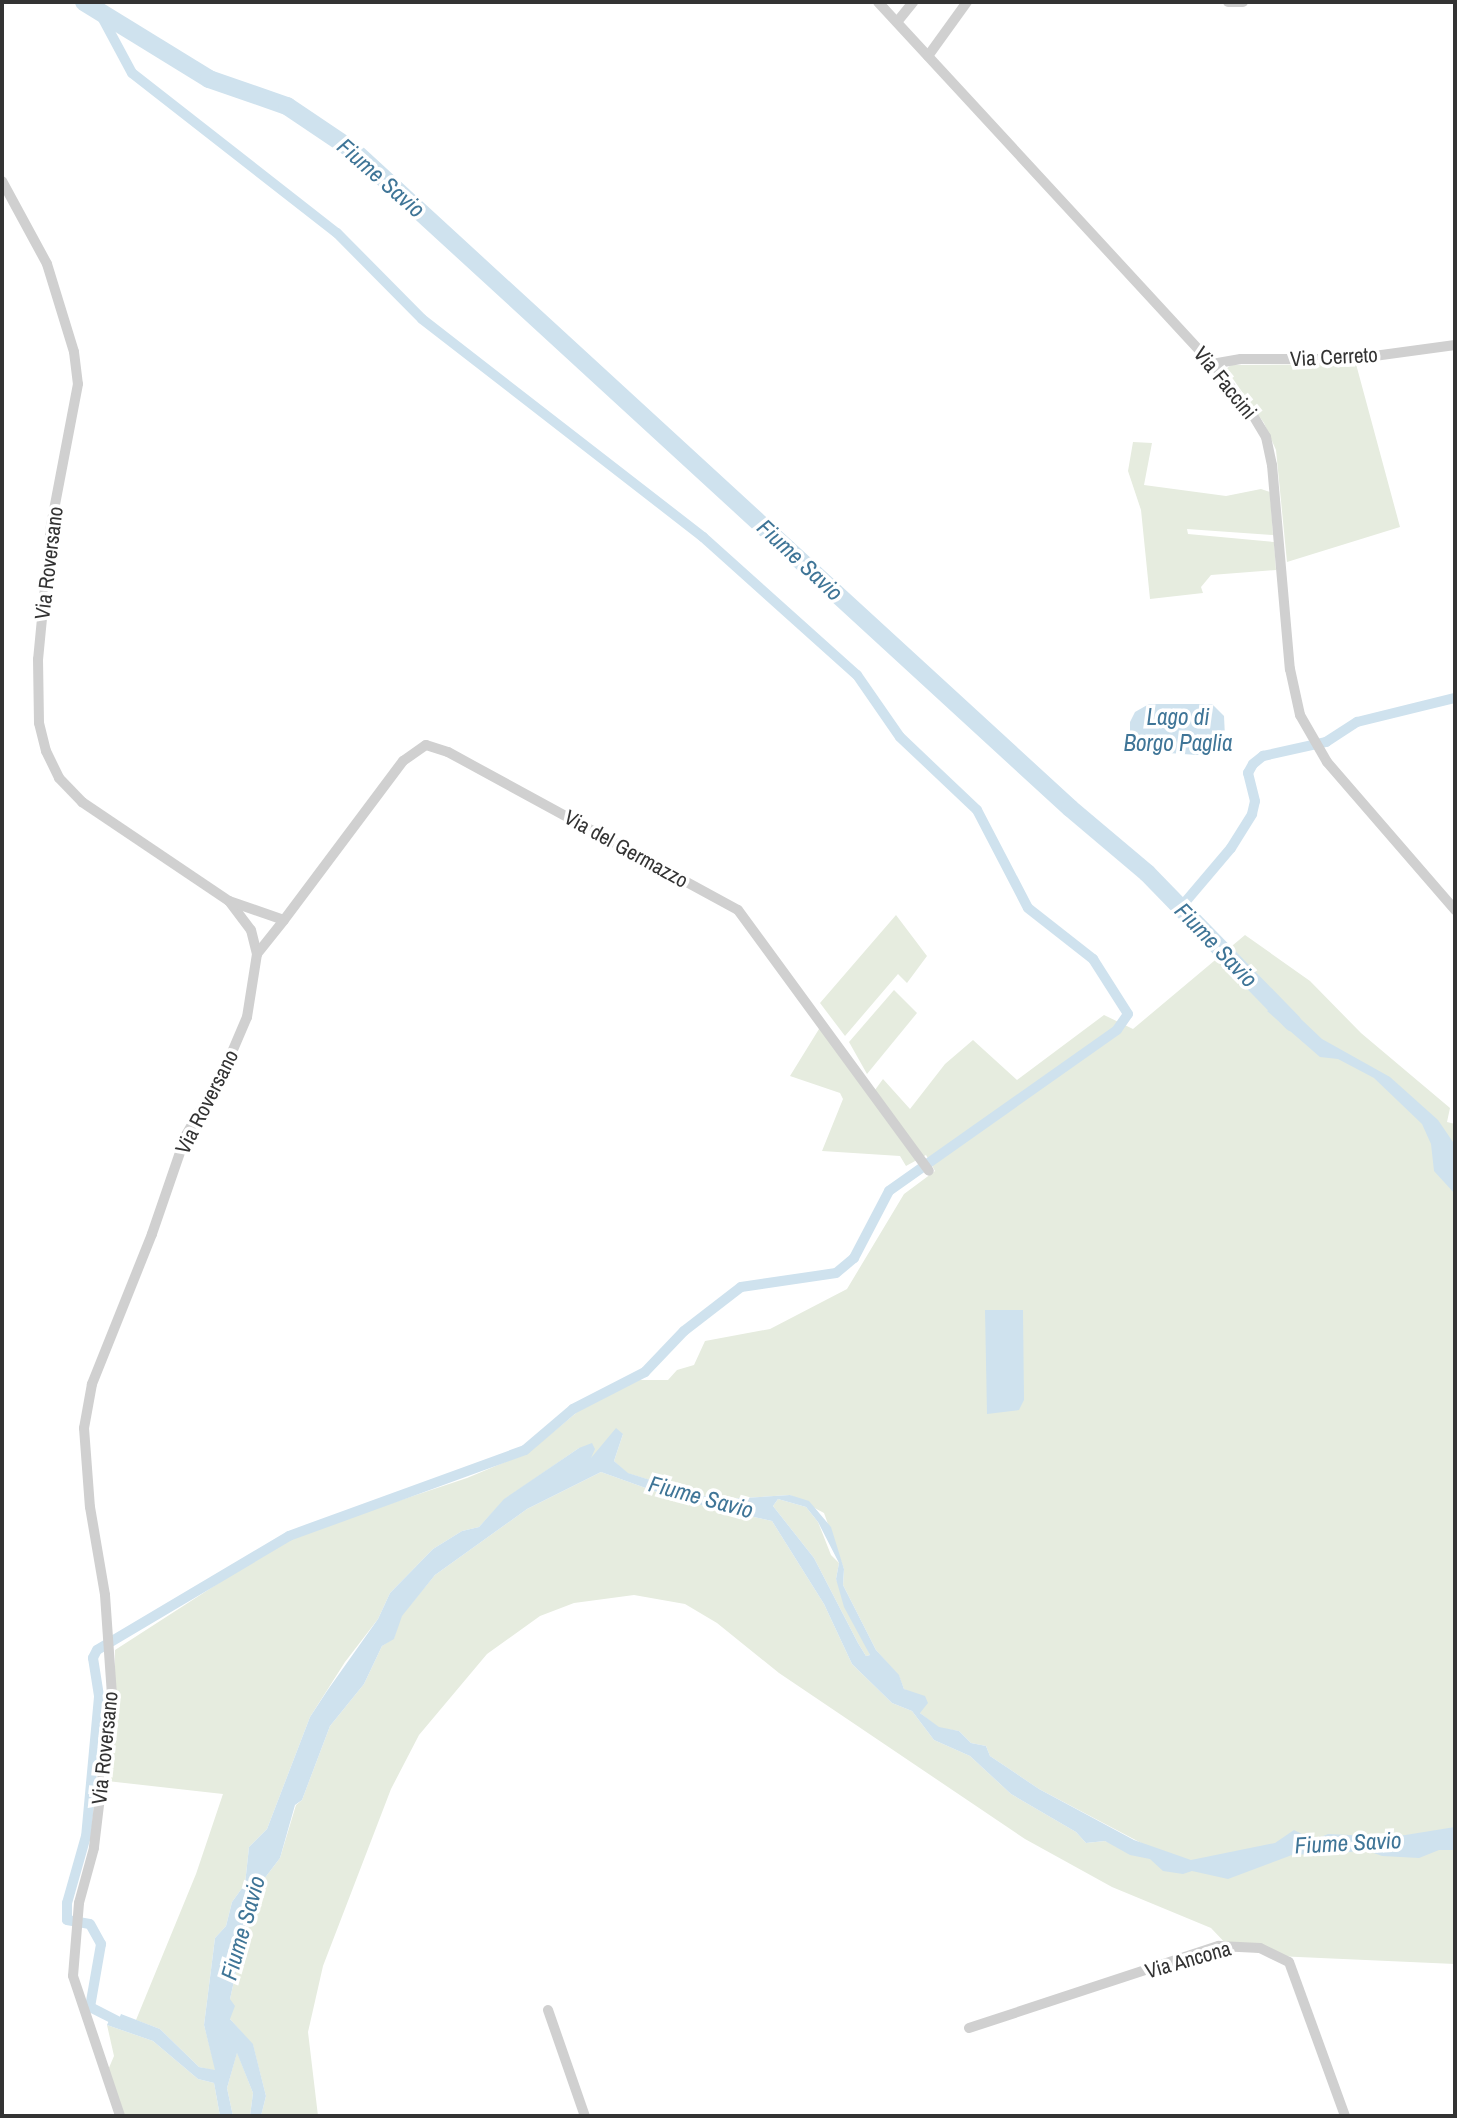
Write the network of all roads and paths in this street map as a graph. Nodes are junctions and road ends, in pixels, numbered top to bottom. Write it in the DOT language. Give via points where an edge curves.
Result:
graph roads {
  1 [pos="878,2"];
  2 [pos="913,2"];
  3 [pos="967,2"];
  4 [pos="1228,2"];
  5 [pos="1243,2"];
  6 [pos="897,22"];
  7 [pos="928,56"];
  8 [pos="2,181"];
  9 [pos="1455,345"];
  10 [pos="1212,364"];
  11 [pos="229,901"];
  12 [pos="1455,910"];
  13 [pos="284,920"];
  14 [pos="257,954"];
  15 [pos="929,1171"];
  16 [pos="548,2010"];
  17 [pos="969,2028"];
  18 [pos="120,2116"];
  19 [pos="585,2116"];
  20 [pos="1345,2116"];
  1 -- 6 [label="street, Via Faccini"];
  2 -- 6 [label="street"];
  3 -- 7 [label="street"];
  4 -- 5 [label="street"];
  6 -- 7 [label="street, Via Faccini"];
  7 -- 10 [label="street, Via Faccini"];
  8 -- 11 [label="street, Via Roversano" via="47,264 74,352 78,384 51,525 38,659 39,723 46,751 59,778 82,802"];
  9 -- 10 [label="street, Via Cerreto" via="1352,359 1241,359"];
  10 -- 12 [label="street, Via Faccini" via="1266,438 1275,488 1290,669 1307,733"];
  11 -- 13 [label="street"];
  11 -- 14 [label="street, Via Roversano" via="251,930"];
  13 -- 14 [label="street, Via del Germazzo"];
  13 -- 15 [label="street, Via del Germazzo" via="403,761 426,745 448,752 738,910"];
  14 -- 18 [label="street, Via Roversano" via="247,1017 227,1064 186,1135 92,1384 84,1428 112,1696 96,1834 74,1946 78,2001"];
  16 -- 19 [label="street"];
  17 -- 20 [label="street, Via Ancona" via="1219,1946 1260,1948 1289,1962"];
}
